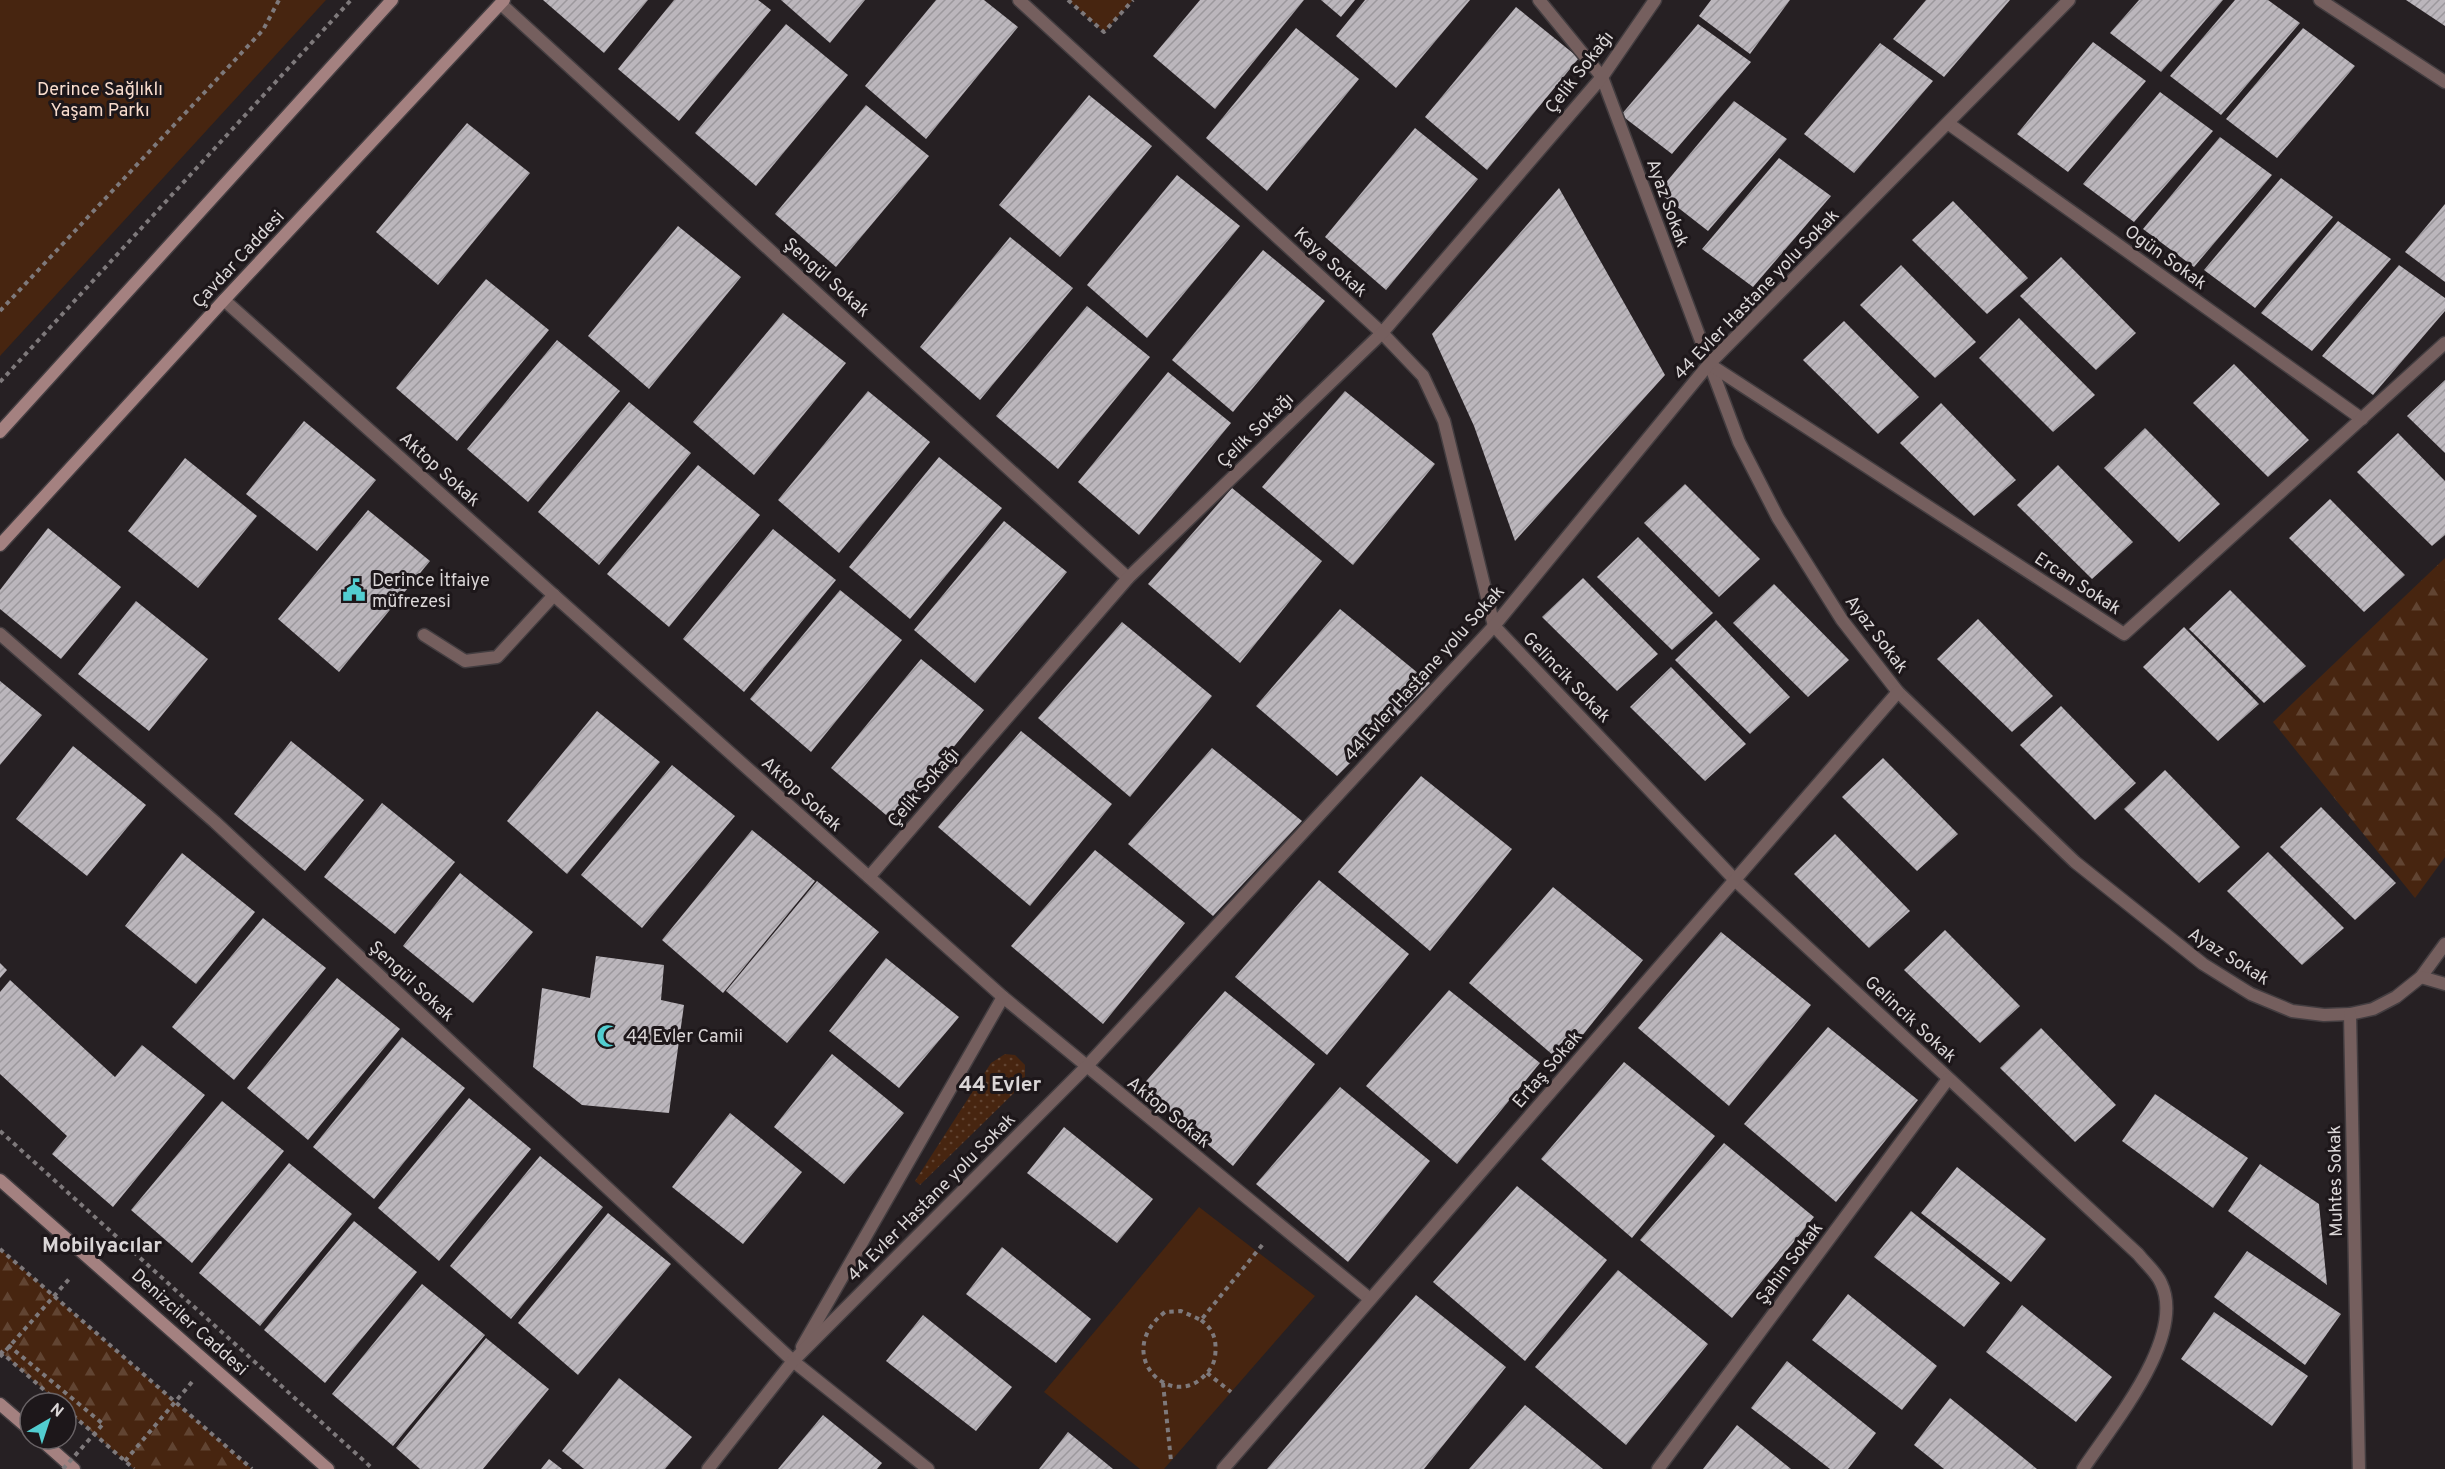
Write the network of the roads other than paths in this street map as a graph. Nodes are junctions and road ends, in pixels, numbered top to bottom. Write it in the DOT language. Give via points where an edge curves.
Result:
graph roads {
  1 [pos="392,0"];
  2 [pos="1019,0"];
  3 [pos="1539,0"];
  4 [pos="1655,0"];
  5 [pos="2069,0"];
  6 [pos="2320,0"];
  7 [pos="503,2"];
  8 [pos="1602,77"];
  9 [pos="2445,82"];
  10 [pos="1949,124"];
  11 [pos="224,300"];
  12 [pos="1382,333"];
  13 [pos="2445,343"];
  14 [pos="1709,364"];
  15 [pos="2362,419"];
  16 [pos="0,432"];
  17 [pos="0,545"];
  18 [pos="1128,578"];
  19 [pos="554,596"];
  20 [pos="1494,626"];
  21 [pos="0,634"];
  22 [pos="424,635"];
  23 [pos="1898,692"];
  24 [pos="869,877"];
  25 [pos="1736,880"];
  26 [pos="2445,944"];
  27 [pos="2421,977"];
  28 [pos="2445,984"];
  29 [pos="1004,997"];
  30 [pos="2350,1014"];
  31 [pos="1086,1067"];
  32 [pos="1948,1079"];
  33 [pos="0,1180"];
  34 [pos="1370,1299"];
  35 [pos="794,1361"];
  36 [pos="0,1404"];
  37 [pos="18,1420"];
  38 [pos="54,1451"];
  39 [pos="74,1469"];
  40 [pos="328,1469"];
  41 [pos="708,1469"];
  42 [pos="928,1469"];
  43 [pos="1223,1469"];
  44 [pos="1658,1469"];
  45 [pos="2083,1469"];
  46 [pos="2359,1469"];
  1 -- 16 [label="main road"];
  2 -- 12 [label="street, Kaya Sokak"];
  3 -- 8 [label="street, Ayaz Sokak"];
  4 -- 8 [label="street, Çelik Sokağı"];
  5 -- 10 [label="street, 44 Evler Hastane yolu Sokak"];
  6 -- 9 [label="street"];
  7 -- 11 [label="main road, Çavdar Caddesi"];
  7 -- 18 [label="street, Şengül Sokak"];
  8 -- 12 [label="street, Çelik Sokağı"];
  8 -- 14 [label="street, Ayaz Sokak"];
  10 -- 14 [label="street, 44 Evler Hastane yolu Sokak"];
  10 -- 15 [label="street, Ogün Sokak"];
  11 -- 17 [label="main road, Çavdar Caddesi"];
  11 -- 19 [label="street, Aktop Sokak"];
  12 -- 18 [label="street, Çelik Sokağı"];
  12 -- 20 [label="street, Kaya Sokak" via="1423,376 1444,421"];
  13 -- 15 [label="street, Ercan Sokak"];
  14 -- 15 [label="street, Ercan Sokak" via="2124,634"];
  14 -- 20 [label="street, 44 Evler Hastane yolu Sokak"];
  14 -- 23 [label="street, Ayaz Sokak" via="1738,442 1778,518 1842,620"];
  18 -- 24 [label="street, Çelik Sokağı"];
  19 -- 22 [label="street" via="497,657 465,660"];
  19 -- 24 [label="street, Aktop Sokak"];
  20 -- 25 [label="street, Gelincik Sokak"];
  20 -- 31 [label="street, 44 Evler Hastane yolu Sokak"];
  21 -- 35 [label="street, Şengül Sokak" via="214,822"];
  23 -- 25 [label="street, Ertaş Sokak"];
  23 -- 30 [label="street, Ayaz Sokak" via="2075,862 2203,964 2251,994 2292,1011"];
  24 -- 29 [label="street, Aktop Sokak"];
  25 -- 32 [label="street, Gelincik Sokak"];
  25 -- 34 [label="street, Ertaş Sokak"];
  26 -- 27 [label="street"];
  27 -- 28 [label="street"];
  27 -- 30 [label="street" via="2373,1009"];
  29 -- 31 [label="street, Aktop Sokak"];
  29 -- 35 [label="street, 44 Evler Hastane yolu Sokak"];
  30 -- 46 [label="street, Muhtes Sokak"];
  31 -- 34 [label="street, Aktop Sokak"];
  31 -- 35 [label="street, 44 Evler Hastane yolu Sokak"];
  32 -- 44 [label="street, Şahin Sokak"];
  32 -- 45 [label="street, Gelincik Sokak" via="2138,1254 2161,1282 2167,1305 2164,1335 2147,1371"];
  33 -- 40 [label="main road, Denizciler Caddesi"];
  34 -- 43 [label="street, Ertaş Sokak"];
  35 -- 41 [label="street, 44 Evler Hastane yolu Sokak"];
  35 -- 42 [label="street, Şengül Sokak"];
  36 -- 37 [label="main road"];
  38 -- 39 [label="main road"];
}
